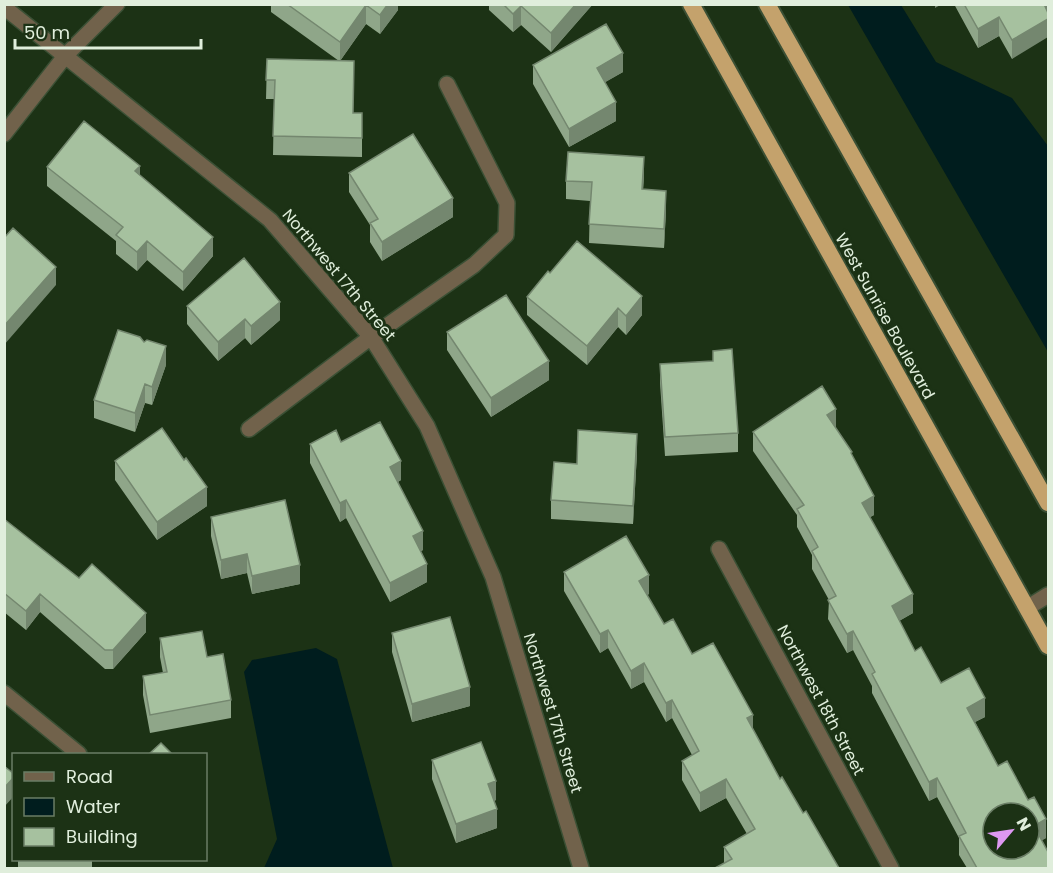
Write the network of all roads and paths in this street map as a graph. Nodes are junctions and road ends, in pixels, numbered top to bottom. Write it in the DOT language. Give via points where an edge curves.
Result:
graph roads {
  1 [pos="117,4"];
  2 [pos="691,4"];
  3 [pos="767,4"];
  4 [pos="4,7"];
  5 [pos="66,55"];
  6 [pos="447,84"];
  7 [pos="4,134"];
  8 [pos="371,337"];
  9 [pos="249,429"];
  10 [pos="1048,503"];
  11 [pos="719,549"];
  12 [pos="1048,595"];
  13 [pos="1027,608"];
  14 [pos="1048,646"];
  15 [pos="4,693"];
  16 [pos="78,753"];
  17 [pos="581,868"];
  18 [pos="891,868"];
  1 -- 5 [label="street"];
  2 -- 13 [label="highway, West Sunrise Boulevard"];
  3 -- 10 [label="highway"];
  4 -- 5 [label="street, Northwest 17th Street"];
  5 -- 7 [label="street"];
  5 -- 8 [label="street, Northwest 17th Street" via="270,220"];
  6 -- 8 [label="street" via="507,203 506,235 474,266"];
  8 -- 9 [label="street"];
  8 -- 17 [label="street, Northwest 17th Street" via="427,426 493,577"];
  11 -- 18 [label="street, Northwest 18th Street"];
  12 -- 13 [label="street"];
  13 -- 14 [label="highway, West Sunrise Boulevard"];
  15 -- 16 [label="street"];
}
